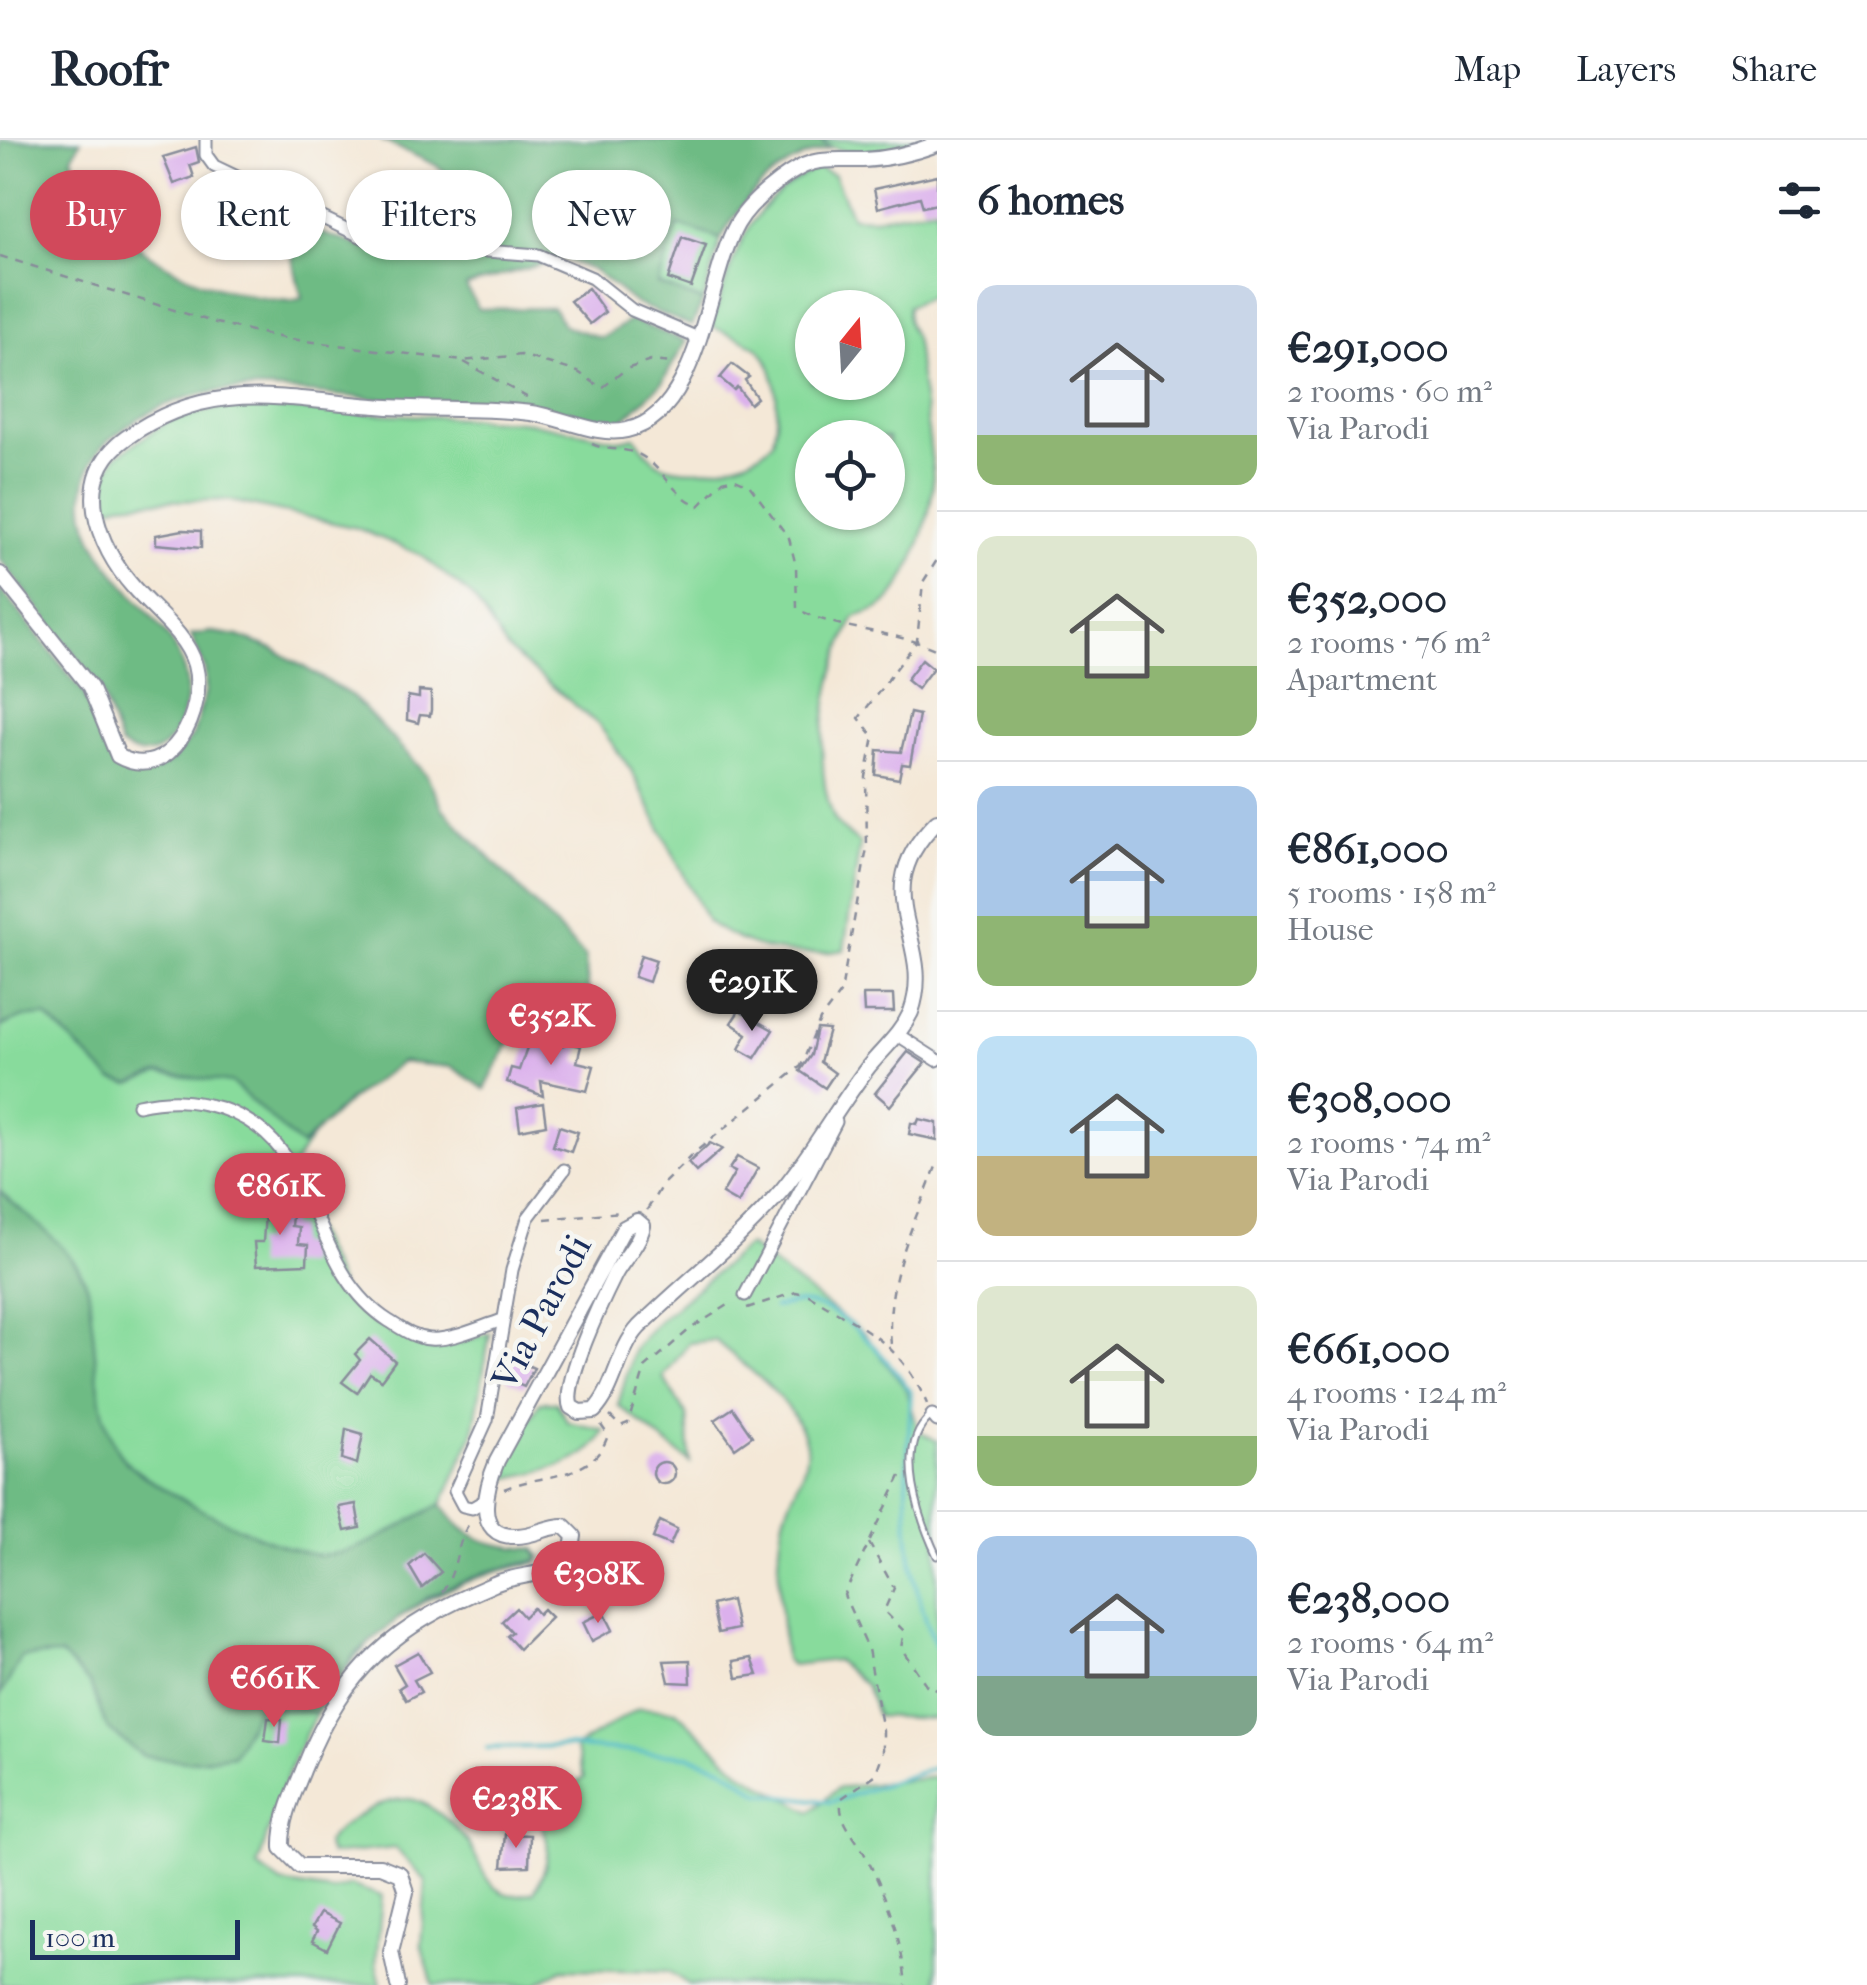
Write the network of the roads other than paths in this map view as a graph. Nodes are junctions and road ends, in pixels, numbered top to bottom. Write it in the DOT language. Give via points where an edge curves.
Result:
graph roads {
  1 [pos="206,140"];
  2 [pos="937,144"];
  3 [pos="698,338"];
  4 [pos="0,574"];
  5 [pos="937,821"];
  6 [pos="898,1035"];
  7 [pos="937,1060"];
  8 [pos="138,1104"];
  9 [pos="840,1113"];
  10 [pos="564,1170"];
  11 [pos="745,1295"];
  12 [pos="503,1320"];
  13 [pos="935,1418"];
  14 [pos="484,1501"];
  15 [pos="937,1556"];
  16 [pos="398,1985"];
  1 -- 3 [label="street" via="214,166 373,242 538,255 592,278 636,312"];
  2 -- 3 [label="street" via="885,158 814,160 778,182 739,222"];
  3 -- 4 [label="street" via="670,399 632,429 251,395 172,409 114,446 96,474 97,525 131,585 191,652 197,670 184,735 159,760 134,762 114,752 90,687"];
  5 -- 6 [label="street" via="913,847 905,876 906,918 920,971 916,1000"];
  6 -- 7 [label="street"];
  6 -- 9 [label="street"];
  8 -- 12 [label="street" via="170,1098 206,1104 258,1125 284,1149 340,1270 368,1308 414,1336 436,1340"];
  9 -- 11 [label="street"];
  9 -- 14 [label="street, Via Parodi" via="747,1228 632,1335 600,1405 579,1412 568,1396 616,1272 642,1233 641,1222 621,1232 498,1461"];
  10 -- 12 [label="street" via="528,1218"];
  12 -- 14 [label="street" via="486,1420 456,1491 463,1506"];
  13 -- 15 [label="lane" via="915,1436 912,1457"];
  14 -- 16 [label="street" via="488,1520 503,1534 568,1528 576,1542 572,1556 558,1568 500,1580 446,1604 379,1647 322,1724 282,1831 284,1852 300,1866 380,1866 400,1874 406,1892 391,1952"];
}
